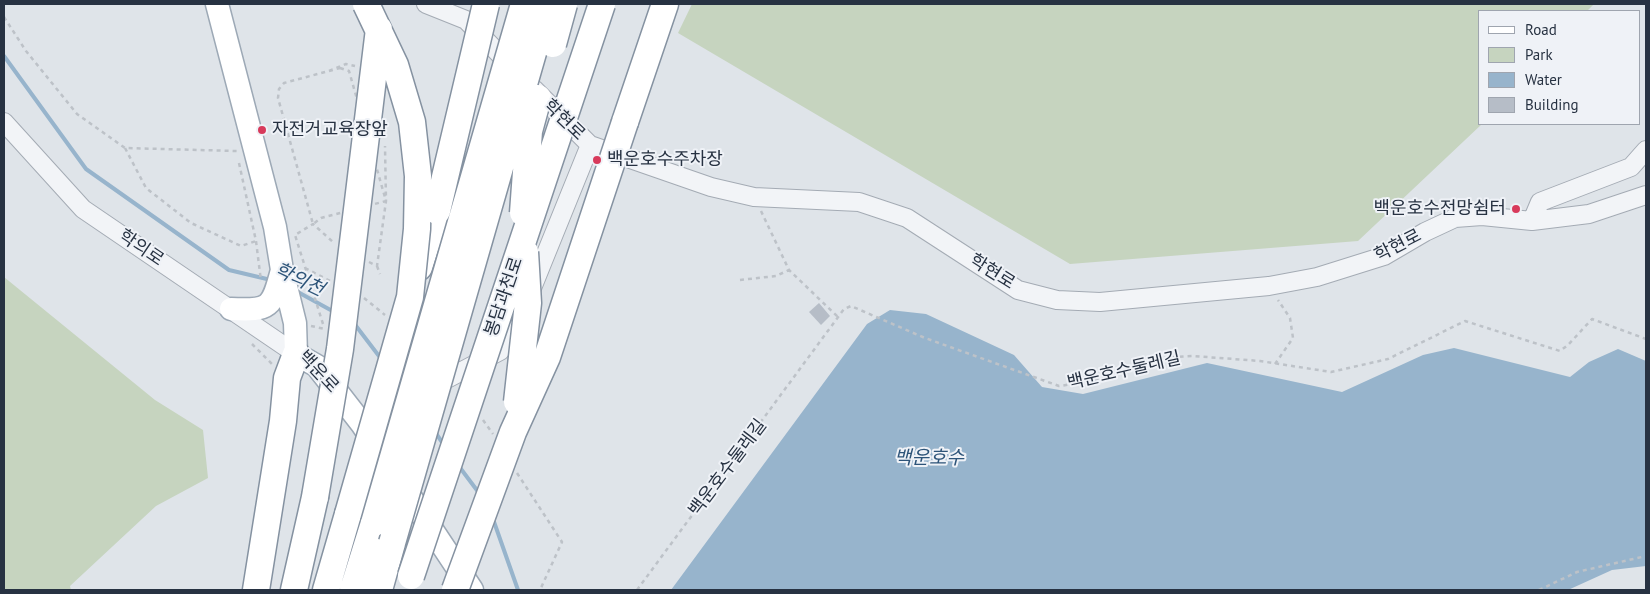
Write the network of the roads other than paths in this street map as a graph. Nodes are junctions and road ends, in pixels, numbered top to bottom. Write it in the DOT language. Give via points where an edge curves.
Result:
graph roads {
  1 [pos="366,4"];
  2 [pos="382,4"];
  3 [pos="426,4"];
  4 [pos="486,4"];
  5 [pos="602,4"];
  6 [pos="665,4"];
  7 [pos="545,5"];
  8 [pos="224,10"];
  9 [pos="4,122"];
  10 [pos="590,145"];
  11 [pos="1646,150"];
  12 [pos="1646,195"];
  13 [pos="1532,221"];
  14 [pos="410,297"];
  15 [pos="281,298"];
  16 [pos="231,309"];
  17 [pos="296,354"];
  18 [pos="362,424"];
  19 [pos="512,432"];
  20 [pos="408,583"];
  21 [pos="256,590"];
  22 [pos="294,590"];
  23 [pos="326,590"];
  24 [pos="353,590"];
  25 [pos="379,590"];
  26 [pos="455,590"];
  27 [pos="472,590"];
  1 -- 14 [label="highway, bridge" via="395,65 412,122 418,176"];
  2 -- 22 [label="highway, bridge" via="340,349 315,497"];
  3 -- 10 [label="street, 학현로" via="466,20"];
  4 -- 14 [label="highway, bridge" via="437,210"];
  5 -- 20 [label="highway, 봉담과천로, bridge"];
  6 -- 19 [label="highway, bridge" via="547,356"];
  7 -- 19 [label="highway, bridge" via="522,208 528,303"];
  7 -- 24 [label="highway, bridge"];
  7 -- 25 [label="highway, bridge"];
  8 -- 15 [label="main road, 백운로" via="285,231 271,270"];
  9 -- 16 [label="street, 학의로" via="83,209"];
  10 -- 13 [label="street, 학현로" via="711,187 754,196 859,202 907,218 1018,290 1057,300 1100,302 1269,286 1317,277 1384,256 1455,218 1482,216"];
  10 -- 18 [label="street" via="514,333 500,351"];
  11 -- 13 [label="street" via="1631,167 1540,202"];
  12 -- 13 [label="street, 학현로" via="1590,214"];
  14 -- 23 [label="highway, bridge"];
  15 -- 16 [label="main road" via="257,310"];
  15 -- 17 [label="main road, 백운로" via="295,323"];
  16 -- 17 [label="street, 학의로"];
  17 -- 18 [label="main road, 백운로" via="317,366"];
  17 -- 21 [label="highway" via="286,378 283,422"];
  18 -- 27 [label="main road, 백운로"];
  19 -- 26 [label="highway, bridge"];
}
